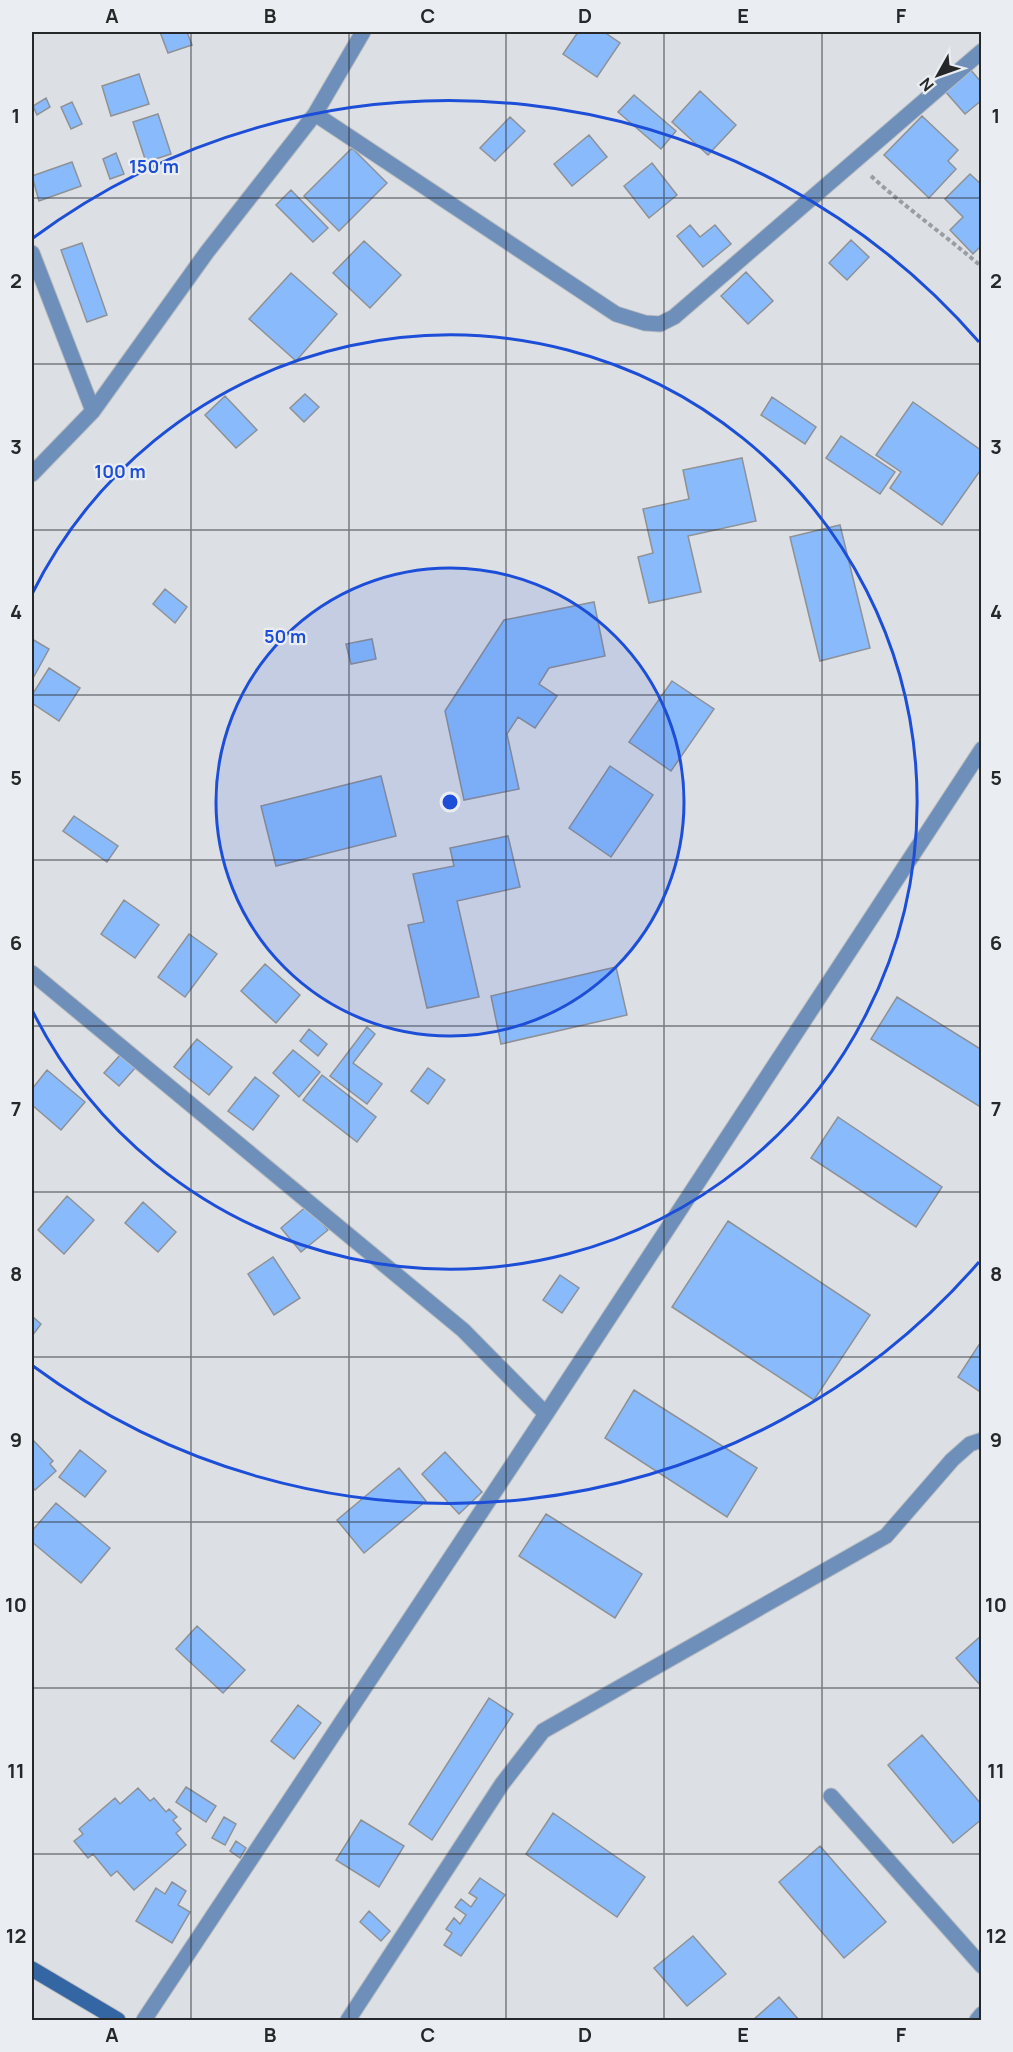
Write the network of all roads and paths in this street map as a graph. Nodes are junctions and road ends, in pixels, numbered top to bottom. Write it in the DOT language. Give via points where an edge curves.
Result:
graph roads {
  1 [pos="363,32"];
  2 [pos="981,51"];
  3 [pos="315,114"];
  4 [pos="854,161"];
  5 [pos="32,253"];
  6 [pos="981,267"];
  7 [pos="93,411"];
  8 [pos="32,474"];
  9 [pos="981,749"];
  10 [pos="32,973"];
  11 [pos="546,1414"];
  12 [pos="981,1440"];
  13 [pos="831,1796"];
  14 [pos="981,1966"];
  15 [pos="32,1969"];
  16 [pos="981,2014"];
  17 [pos="118,2020"];
  18 [pos="144,2020"];
  19 [pos="348,2020"];
  20 [pos="977,2020"];
  1 -- 3 [label="street"];
  2 -- 4 [label="street"];
  3 -- 4 [label="street" via="616,314 645,323 660,324 674,317"];
  3 -- 7 [label="street" via="207,252"];
  4 -- 6 [label="path"];
  5 -- 7 [label="street"];
  7 -- 8 [label="street"];
  9 -- 11 [label="street"];
  10 -- 11 [label="street" via="463,1330"];
  11 -- 18 [label="street"];
  12 -- 19 [label="street" via="952,1460 886,1536 543,1731 502,1784"];
  13 -- 14 [label="street"];
  15 -- 17 [label="main road"];
  16 -- 20 [label="street"];
}
